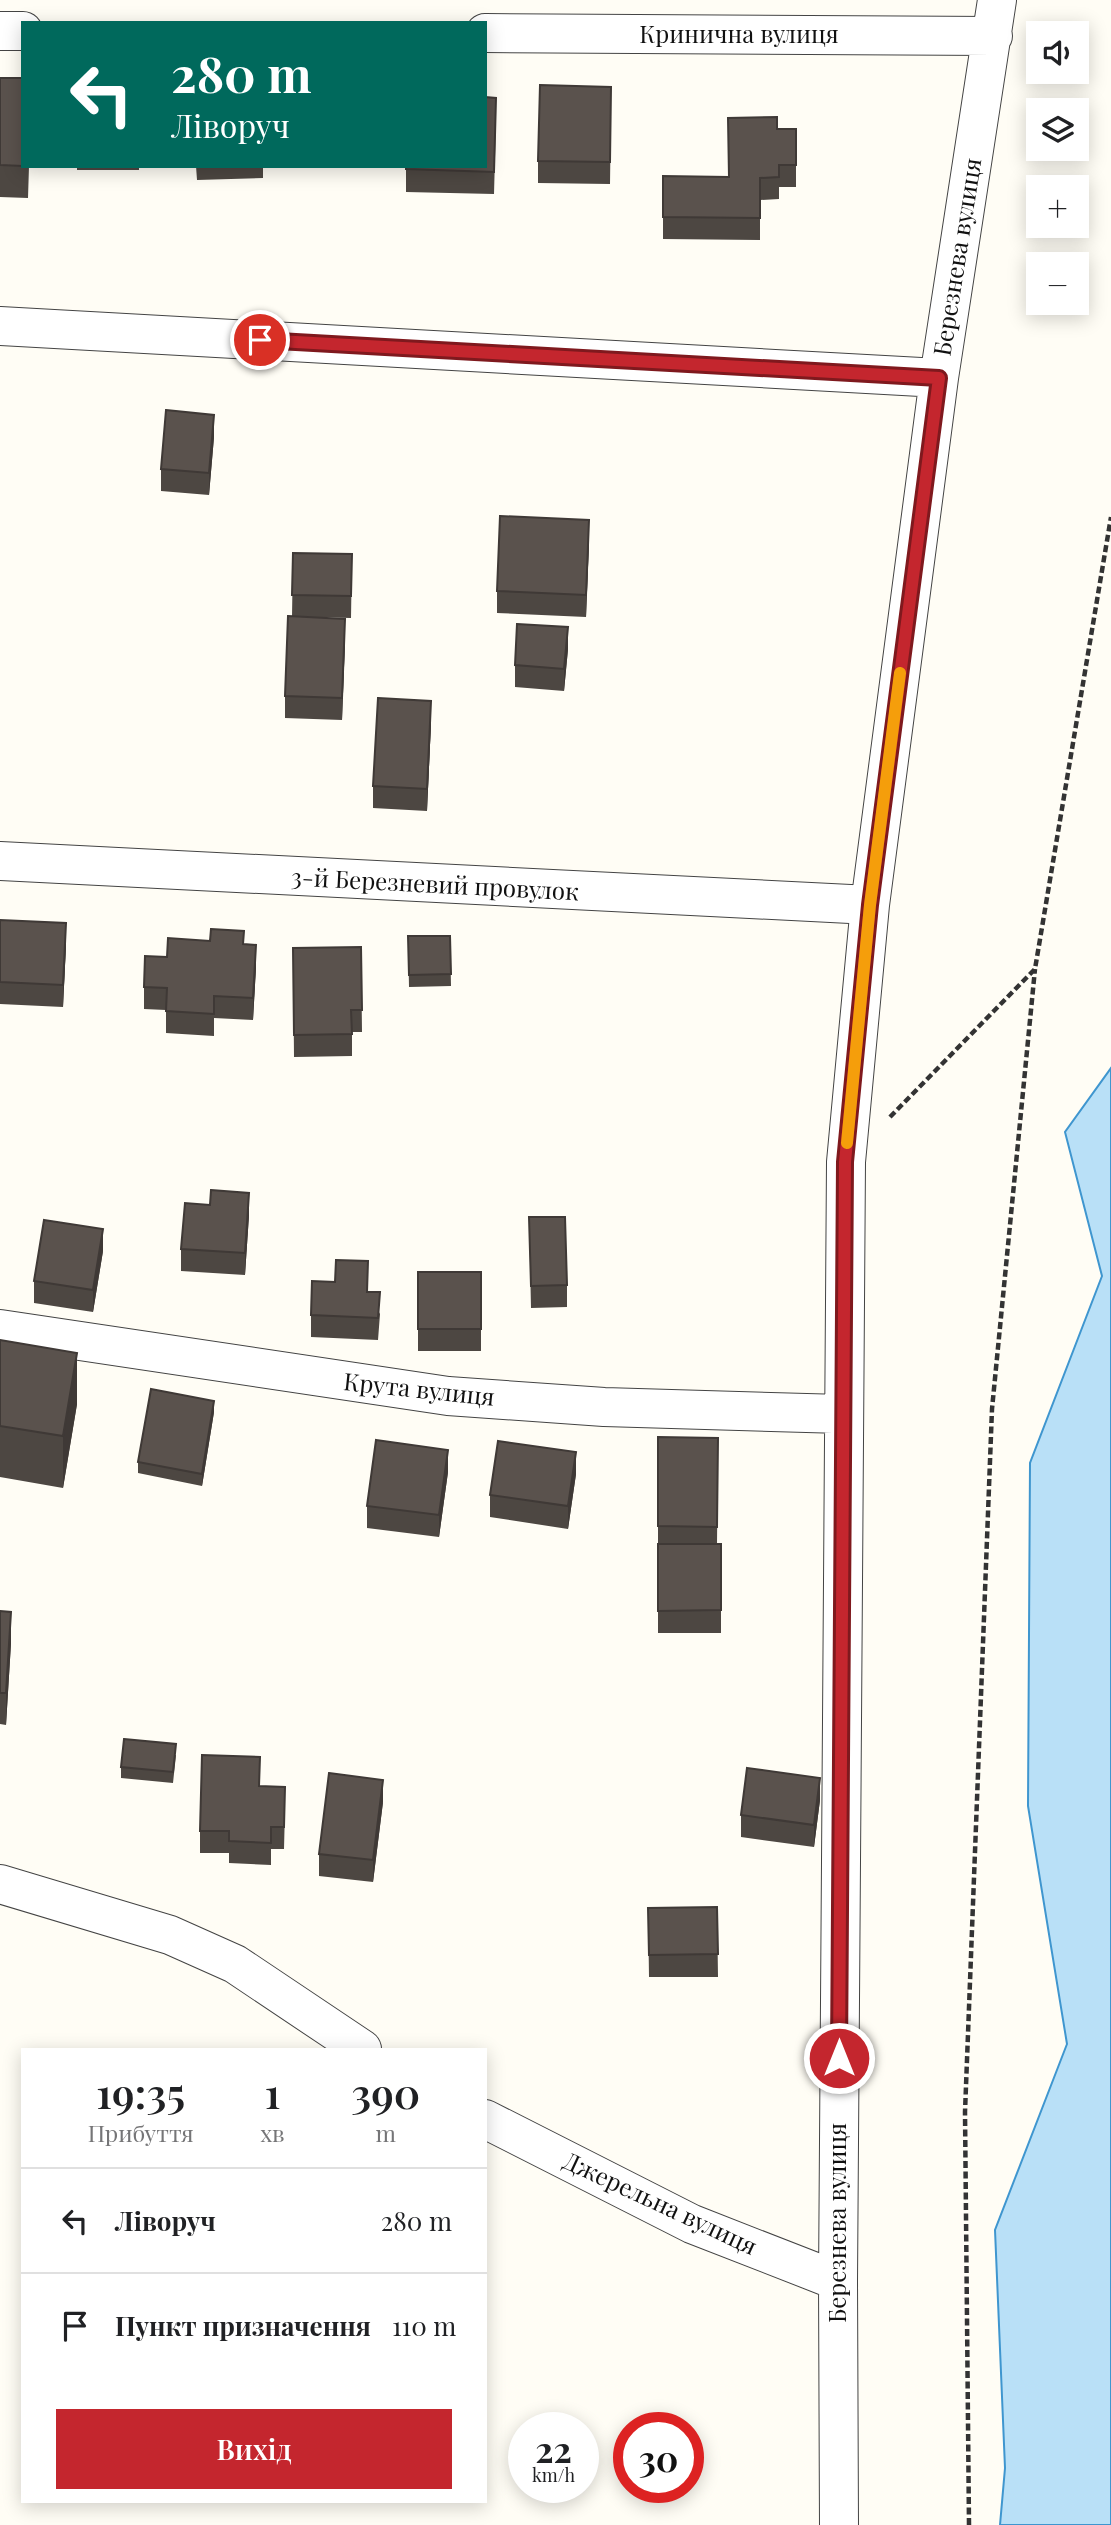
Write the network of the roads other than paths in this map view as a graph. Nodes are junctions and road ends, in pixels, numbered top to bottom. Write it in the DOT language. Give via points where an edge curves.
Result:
graph roads {
  1 [pos="995,18"];
  2 [pos="0,31"];
  3 [pos="21,31"];
  4 [pos="487,33"];
  5 [pos="0,326"];
  6 [pos="939,378"];
  7 [pos="0,861"];
  8 [pos="870,905"];
  9 [pos="0,1329"];
  10 [pos="842,1414"];
  11 [pos="0,1884"];
  12 [pos="360,2048"];
  13 [pos="487,2120"];
  14 [pos="838,2281"];
  15 [pos="839,2525"];
  1 -- 4 [label="street, Кринична вулиця"];
  1 -- 6 [label="street, Березнева вулиця"];
  2 -- 3 [label="street"];
  5 -- 6 [label="street"];
  6 -- 8 [label="street, Березнева вулиця"];
  7 -- 8 [label="street, 3-й Березневий провулок"];
  8 -- 10 [label="street, Березнева вулиця" via="845,1162"];
  9 -- 10 [label="street, Крута вулиця" via="448,1396 604,1407"];
  10 -- 14 [label="street, Березнева вулиця"];
  11 -- 12 [label="street" via="170,1934 224,1959"];
  13 -- 14 [label="street, Джерельна вулиця" via="692,2224"];
  14 -- 15 [label="street, Березнева вулиця"];
}
